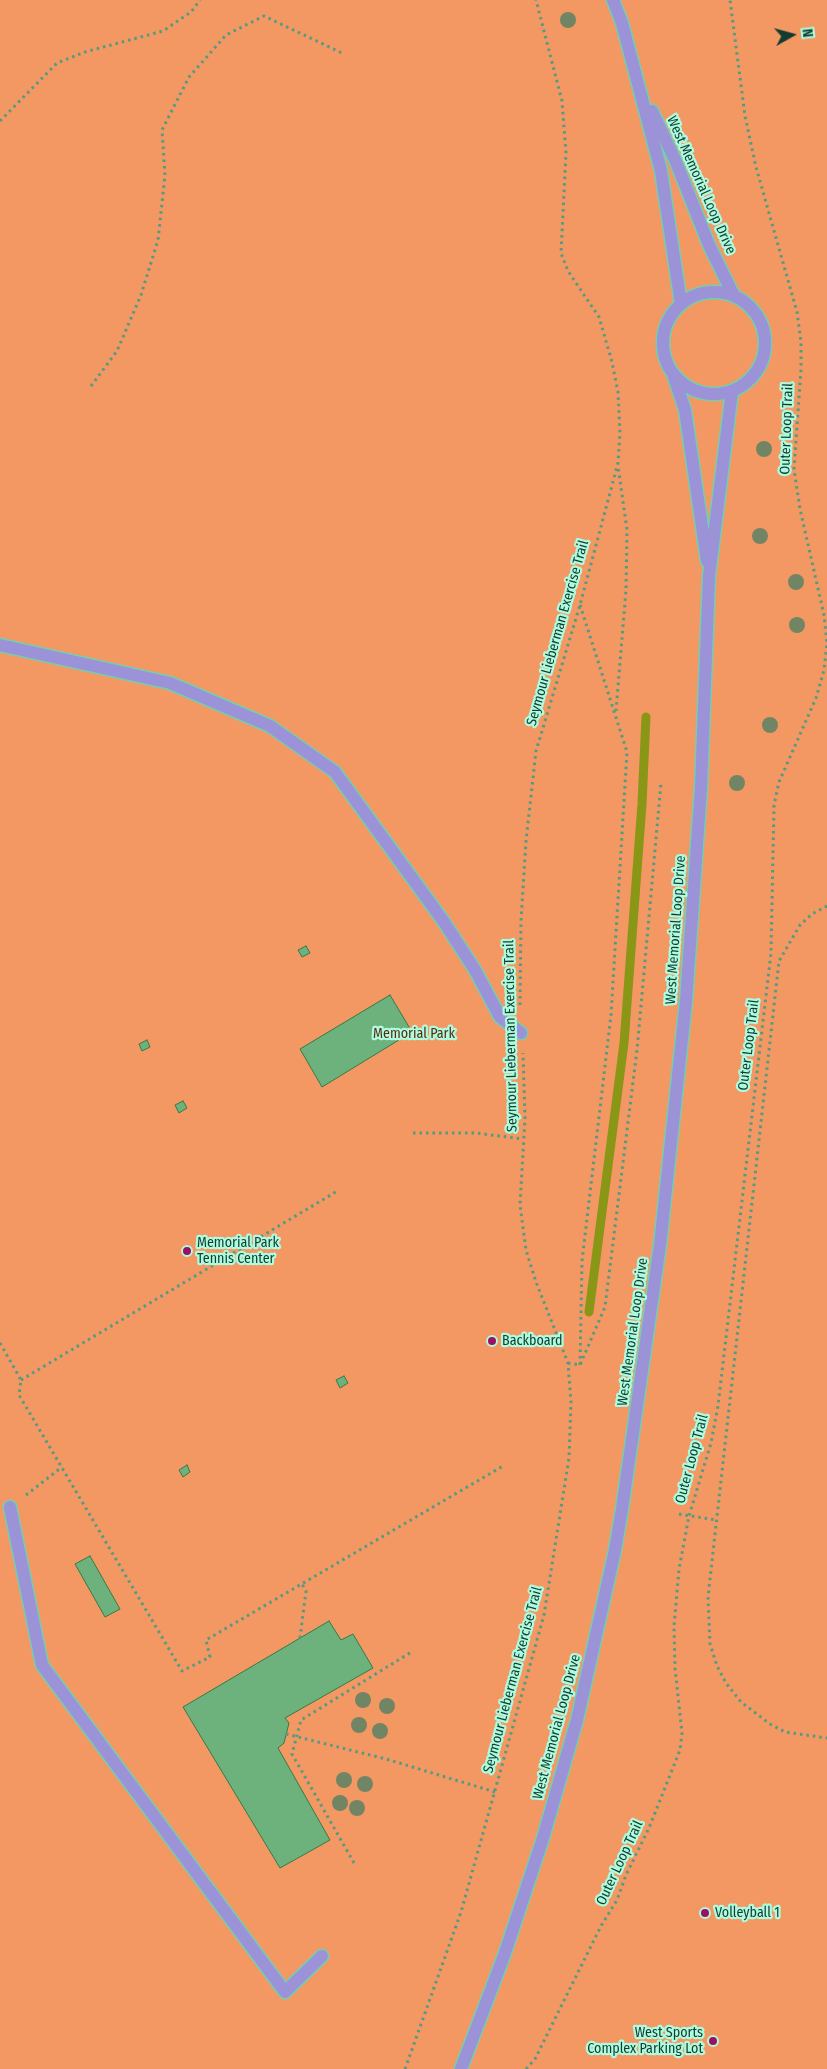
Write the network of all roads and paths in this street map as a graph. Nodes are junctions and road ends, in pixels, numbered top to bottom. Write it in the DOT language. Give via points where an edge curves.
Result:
graph roads {
  1 [pos="200,0"];
  2 [pos="536,0"];
  3 [pos="613,0"];
  4 [pos="730,0"];
  5 [pos="342,53"];
  6 [pos="640,86"];
  7 [pos="0,121"];
  8 [pos="734,296"];
  9 [pos="681,304"];
  10 [pos="674,376"];
  11 [pos="91,386"];
  12 [pos="732,391"];
  13 [pos="618,462"];
  14 [pos="709,576"];
  15 [pos="580,605"];
  16 [pos="0,645"];
  17 [pos="616,714"];
  18 [pos="661,783"];
  19 [pos="827,906"];
  20 [pos="521,1033"];
  21 [pos="412,1133"];
  22 [pos="524,1139"];
  23 [pos="339,1190"];
  24 [pos="0,1343"];
  25 [pos="568,1363"];
  26 [pos="580,1365"];
  27 [pos="21,1380"];
  28 [pos="503,1466"];
  29 [pos="62,1467"];
  30 [pos="10,1507"];
  31 [pos="679,1514"];
  32 [pos="689,1516"];
  33 [pos="716,1520"];
  34 [pos="302,1584"];
  35 [pos="300,1638"];
  36 [pos="413,1651"];
  37 [pos="286,1734"];
  38 [pos="297,1737"];
  39 [pos="827,1738"];
  40 [pos="495,1792"];
  41 [pos="354,1863"];
  42 [pos="322,1956"];
  43 [pos="405,2069"];
  44 [pos="461,2069"];
  45 [pos="526,2069"];
  1 -- 7 [label="path" via="191,12 163,31 85,52 57,64"];
  2 -- 13 [label="path, Seymour Lieberman Exercise Trail" via="562,101 566,153 561,253 568,271 599,317 612,362 618,392"];
  3 -- 6 [label="street, West Memorial Loop Drive"];
  4 -- 32 [label="path, Outer Loop Trail" via="745,116 802,342 794,469 827,643 816,698 779,782 774,805 771,953 721,1377 711,1444"];
  5 -- 11 [label="path" via="264,16 226,35 189,77 162,130 166,175 158,240 141,295 117,351"];
  6 -- 8 [label="street, West Memorial Loop Drive"];
  6 -- 9 [label="street, West Memorial Loop Drive" via="660,171"];
  8 -- 9 [label="street" via="718,292 700,293"];
  8 -- 12 [label="street" via="760,319 765,336 758,370 746,383"];
  9 -- 10 [label="street" via="667,320 663,334 666,363"];
  10 -- 12 [label="street" via="697,392 714,395"];
  10 -- 14 [label="street, West Memorial Loop Drive" via="685,410"];
  12 -- 14 [label="street, West Memorial Loop Drive"];
  13 -- 15 [label="path, Seymour Lieberman Exercise Trail"];
  13 -- 17 [label="path" via="627,530 626,590"];
  14 -- 44 [label="street, West Memorial Loop Drive" via="701,787 686,1001 660,1245 622,1509 576,1720 548,1820"];
  15 -- 17 [label="path"];
  15 -- 20 [label="path, Seymour Lieberman Exercise Trail" via="536,751 520,921"];
  16 -- 20 [label="street" via="170,683 270,726 335,772 444,922 500,1017"];
  17 -- 26 [label="path" via="627,752 611,1015 582,1261"];
  18 -- 26 [label="path" via="637,1050 604,1307"];
  19 -- 33 [label="path" via="800,925 779,961"];
  20 -- 22 [label="path, Seymour Lieberman Exercise Trail"];
  21 -- 22 [label="path" via="476,1133"];
  22 -- 25 [label="path, Seymour Lieberman Exercise Trail" via="520,1206 526,1250"];
  23 -- 27 [label="path"];
  24 -- 27 [label="path"];
  25 -- 26 [label="path"];
  25 -- 40 [label="path, Seymour Lieberman Exercise Trail" via="569,1458 544,1616"];
  27 -- 29 [label="path" via="19,1395"];
  28 -- 34 [label="path"];
  29 -- 30 [label="path"];
  29 -- 34 [label="path" via="182,1671 210,1656 206,1640"];
  30 -- 42 [label="street" via="42,1665 285,1992"];
  31 -- 32 [label="path"];
  32 -- 33 [label="path"];
  32 -- 45 [label="path, Outer Loop Trail" via="679,1569 674,1626 682,1733 680,1750 617,1900 535,2059"];
  33 -- 39 [label="path" via="708,1614 710,1644 717,1666 741,1702 770,1724 785,1732"];
  34 -- 35 [label="path" via="306,1591"];
  36 -- 38 [label="path" via="301,1720"];
  37 -- 38 [label="path"];
  38 -- 40 [label="path"];
  38 -- 41 [label="path" via="292,1754"];
  40 -- 43 [label="path, Seymour Lieberman Exercise Trail" via="461,1912"];
}
